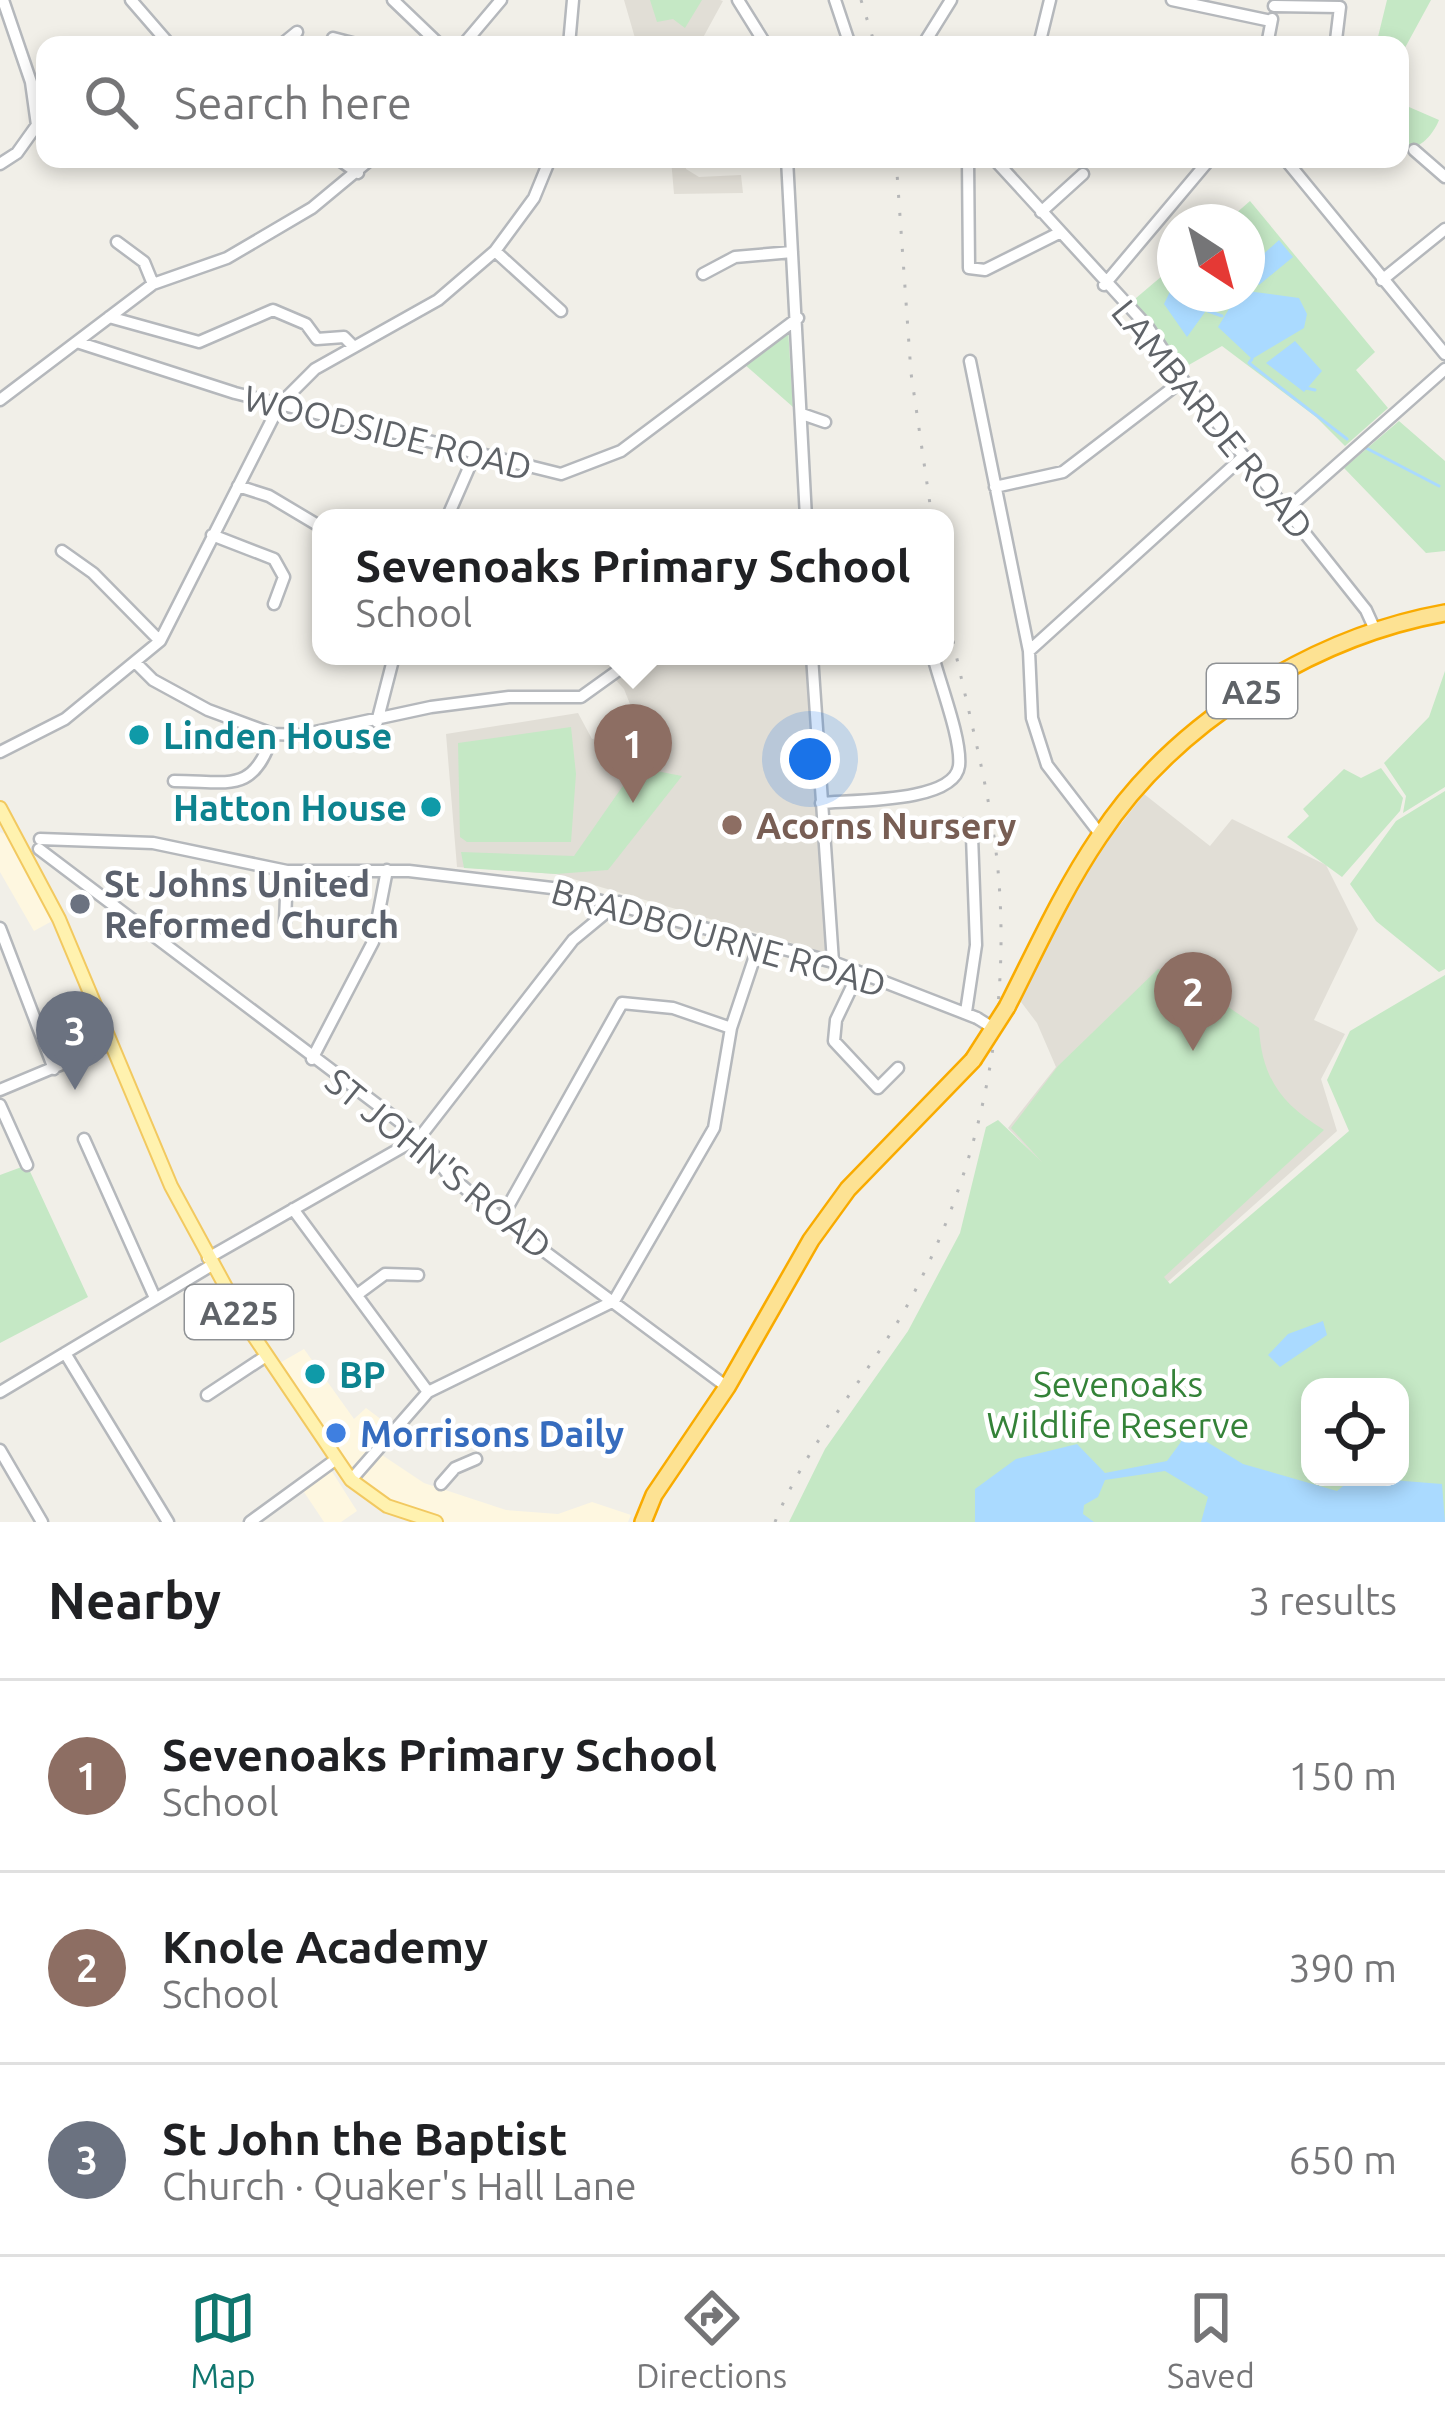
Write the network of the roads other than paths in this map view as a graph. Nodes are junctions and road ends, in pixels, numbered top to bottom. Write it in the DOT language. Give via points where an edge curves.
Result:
graph roads {
  1 [pos="3,0"];
  2 [pos="131,0"];
  3 [pos="393,0"];
  4 [pos="501,0"];
  5 [pos="573,0"];
  6 [pos="738,0"];
  7 [pos="835,0"];
  8 [pos="951,0"];
  9 [pos="1050,0"];
  10 [pos="1172,0"];
  11 [pos="1274,3"];
  12 [pos="1341,4"];
  13 [pos="1271,21"];
  14 [pos="297,32"];
  15 [pos="162,36"];
  16 [pos="292,36"];
  17 [pos="431,36"];
  18 [pos="471,36"];
  19 [pos="569,36"];
  20 [pos="760,36"];
  21 [pos="847,36"];
  22 [pos="929,36"];
  23 [pos="1041,36"];
  24 [pos="1268,36"];
  25 [pos="1337,36"];
  26 [pos="36,118"];
  27 [pos="36,126"];
  28 [pos="1414,150"];
  29 [pos="0,164"];
  30 [pos="351,168"];
  31 [pos="363,168"];
  32 [pos="546,168"];
  33 [pos="787,168"];
  34 [pos="968,168"];
  35 [pos="1002,168"];
  36 [pos="1195,168"];
  37 [pos="1201,168"];
  38 [pos="1292,168"];
  39 [pos="1197,172"];
  40 [pos="358,173"];
  41 [pos="1083,174"];
  42 [pos="1445,177"];
  43 [pos="1041,212"];
  44 [pos="1445,229"];
  45 [pos="1059,232"];
  46 [pos="117,242"];
  47 [pos="495,251"];
  48 [pos="792,252"];
  49 [pos="703,274"];
  50 [pos="1382,280"];
  51 [pos="153,284"];
  52 [pos="1104,285"];
  53 [pos="561,311"];
  54 [pos="110,317"];
  55 [pos="799,318"];
  56 [pos="80,343"];
  57 [pos="354,346"];
  58 [pos="1445,354"];
  59 [pos="970,361"];
  60 [pos="1445,369"];
  61 [pos="1183,380"];
  62 [pos="0,400"];
  63 [pos="280,404"];
  64 [pos="802,414"];
  65 [pos="825,422"];
  66 [pos="475,454"];
  67 [pos="1244,456"];
  68 [pos="238,486"];
  69 [pos="995,488"];
  70 [pos="450,509"];
  71 [pos="806,509"];
  72 [pos="1286,510"];
  73 [pos="312,522"];
  74 [pos="212,535"];
  75 [pos="62,551"];
  76 [pos="274,604"];
  77 [pos="1445,613"];
  78 [pos="1376,632"];
  79 [pos="160,641"];
  80 [pos="1029,651"];
  81 [pos="137,664"];
  82 [pos="392,665"];
  83 [pos="625,665"];
  84 [pos="813,665"];
  85 [pos="935,665"];
  86 [pos="376,722"];
  87 [pos="274,734"];
  88 [pos="0,752"];
  89 [pos="174,781"];
  90 [pos="821,802"];
  91 [pos="0,808"];
  92 [pos="967,824"];
  93 [pos="10,830"];
  94 [pos="1100,834"];
  95 [pos="36,848"];
  96 [pos="387,870"];
  97 [pos="287,871"];
  98 [pos="619,902"];
  99 [pos="288,908"];
  100 [pos="302,911"];
  101 [pos="285,922"];
  102 [pos="0,928"];
  103 [pos="759,944"];
  104 [pos="833,962"];
  105 [pos="859,972"];
  106 [pos="971,1015"];
  107 [pos="731,1028"];
  108 [pos="993,1028"];
  109 [pos="110,1044"];
  110 [pos="312,1060"];
  111 [pos="898,1068"];
  112 [pos="53,1069"];
  113 [pos="0,1090"];
  114 [pos="0,1105"];
  115 [pos="420,1137"];
  116 [pos="84,1139"];
  117 [pos="28,1166"];
  118 [pos="293,1209"];
  119 [pos="501,1219"];
  120 [pos="210,1262"];
  121 [pos="418,1275"];
  122 [pos="358,1294"];
  123 [pos="155,1298"];
  124 [pos="614,1301"];
  125 [pos="65,1353"];
  126 [pos="266,1356"];
  127 [pos="727,1387"];
  128 [pos="0,1392"];
  129 [pos="428,1392"];
  130 [pos="206,1395"];
  131 [pos="0,1450"];
  132 [pos="334,1460"];
  133 [pos="476,1460"];
  134 [pos="351,1480"];
  135 [pos="441,1484"];
  136 [pos="387,1506"];
  137 [pos="42,1522"];
  138 [pos="168,1522"];
  139 [pos="250,1522"];
  140 [pos="394,1522"];
  141 [pos="436,1522"];
  142 [pos="643,1522"];
  1 -- 26 [label="street"];
  2 -- 15 [label="street"];
  3 -- 17 [label="street"];
  4 -- 18 [label="street"];
  5 -- 19 [label="street"];
  6 -- 20 [label="street"];
  7 -- 21 [label="street"];
  8 -- 22 [label="street"];
  9 -- 23 [label="street"];
  10 -- 13 [label="street"];
  11 -- 12 [label="street"];
  11 -- 13 [label="street"];
  12 -- 25 [label="street"];
  13 -- 24 [label="street"];
  14 -- 16 [label="street"];
  27 -- 29 [label="street"];
  28 -- 42 [label="street"];
  30 -- 40 [label="street"];
  31 -- 40 [label="street"];
  32 -- 47 [label="street"];
  33 -- 48 [label="street"];
  34 -- 45 [label="street" via="969,268 985,270"];
  35 -- 43 [label="street, LAMBARDE ROAD"];
  36 -- 39 [label="street"];
  37 -- 39 [label="street"];
  38 -- 50 [label="street"];
  39 -- 52 [label="street"];
  40 -- 51 [label="street" via="227,258"];
  41 -- 43 [label="street"];
  43 -- 45 [label="street, LAMBARDE ROAD"];
  44 -- 50 [label="street"];
  45 -- 52 [label="street, LAMBARDE ROAD"];
  46 -- 51 [label="street" via="144,262"];
  47 -- 53 [label="street"];
  47 -- 57 [label="street" via="438,300"];
  48 -- 49 [label="street" via="735,256"];
  48 -- 55 [label="street"];
  50 -- 58 [label="street"];
  51 -- 54 [label="street"];
  52 -- 61 [label="street, LAMBARDE ROAD" via="1156,338"];
  54 -- 56 [label="street"];
  54 -- 57 [label="street" via="200,342 273,310 306,324 317,339 344,337"];
  55 -- 64 [label="street"];
  55 -- 66 [label="street, WOODSIDE ROAD" via="599,463 543,473"];
  56 -- 62 [label="street"];
  56 -- 63 [label="street, WOODSIDE ROAD"];
  57 -- 63 [label="street"];
  59 -- 69 [label="street"];
  60 -- 72 [label="street"];
  61 -- 67 [label="street, LAMBARDE ROAD"];
  61 -- 69 [label="street" via="1064,472"];
  63 -- 66 [label="street, WOODSIDE ROAD"];
  63 -- 68 [label="street"];
  64 -- 65 [label="street"];
  64 -- 71 [label="street"];
  66 -- 70 [label="street"];
  67 -- 72 [label="street, LAMBARDE ROAD"];
  67 -- 80 [label="street"];
  68 -- 73 [label="street"];
  68 -- 74 [label="street"];
  69 -- 80 [label="street"];
  72 -- 78 [label="street, LAMBARDE ROAD"];
  74 -- 76 [label="street" via="276,555 284,578"];
  74 -- 79 [label="street"];
  75 -- 79 [label="street" via="87,563"];
  77 -- 78 [label="highway, A25"];
  78 -- 94 [label="highway, A25" via="1268,680 1212,719"];
  79 -- 81 [label="street"];
  80 -- 94 [label="street" via="1032,718 1047,765"];
  81 -- 87 [label="street" via="177,696"];
  81 -- 88 [label="street" via="65,719"];
  82 -- 86 [label="street"];
  83 -- 86 [label="street" via="581,697 470,702"];
  84 -- 90 [label="street"];
  85 -- 90 [label="street" via="959,761 954,779 937,792"];
  86 -- 87 [label="street"];
  87 -- 89 [label="street" via="262,768 244,782"];
  90 -- 104 [label="street"];
  91 -- 93 [label="main road, A225"];
  92 -- 106 [label="street" via="976,945"];
  93 -- 95 [label="main road, A225"];
  93 -- 95 [label="street, BRADBOURNE ROAD"];
  94 -- 108 [label="highway, A25, bridge"];
  95 -- 97 [label="street, BRADBOURNE ROAD" via="153,843"];
  95 -- 109 [label="main road, A225"];
  95 -- 110 [label="street, ST JOHN'S ROAD"];
  96 -- 97 [label="street, BRADBOURNE ROAD"];
  96 -- 98 [label="street, BRADBOURNE ROAD"];
  96 -- 110 [label="street" via="373,942"];
  97 -- 99 [label="street"];
  98 -- 103 [label="street, BRADBOURNE ROAD"];
  98 -- 115 [label="street" via="573,940"];
  99 -- 100 [label="street"];
  99 -- 101 [label="street"];
  102 -- 112 [label="street"];
  103 -- 104 [label="street, BRADBOURNE ROAD"];
  103 -- 107 [label="street"];
  104 -- 105 [label="street, BRADBOURNE ROAD"];
  105 -- 106 [label="street, BRADBOURNE ROAD"];
  105 -- 111 [label="street" via="834,1041 878,1088"];
  106 -- 108 [label="street, BRADBOURNE ROAD, bridge"];
  107 -- 119 [label="street" via="673,1008 622,1003"];
  107 -- 124 [label="street" via="715,1128"];
  108 -- 127 [label="highway, A25, bridge" via="973,1060 848,1189 795,1264"];
  109 -- 112 [label="street"];
  109 -- 120 [label="main road, A225"];
  110 -- 115 [label="street, ST JOHN'S ROAD"];
  112 -- 113 [label="street"];
  114 -- 117 [label="street"];
  115 -- 118 [label="street"];
  115 -- 119 [label="street, ST JOHN'S ROAD" via="447,1173"];
  116 -- 123 [label="street"];
  118 -- 120 [label="street"];
  118 -- 122 [label="street"];
  119 -- 124 [label="street, ST JOHN'S ROAD"];
  120 -- 123 [label="street"];
  120 -- 126 [label="main road, A225"];
  121 -- 122 [label="street" via="385,1274"];
  122 -- 129 [label="street"];
  123 -- 125 [label="street"];
  124 -- 127 [label="street, ST JOHN'S ROAD"];
  124 -- 129 [label="street"];
  125 -- 128 [label="street"];
  125 -- 138 [label="street"];
  126 -- 130 [label="street"];
  126 -- 132 [label="main road, A225"];
  127 -- 142 [label="highway, A25"];
  129 -- 134 [label="street"];
  131 -- 137 [label="street"];
  132 -- 134 [label="main road, A225"];
  132 -- 139 [label="street"];
  133 -- 135 [label="street"];
  134 -- 136 [label="main road, A225"];
  136 -- 140 [label="street"];
  136 -- 141 [label="main road, A225"];
}
